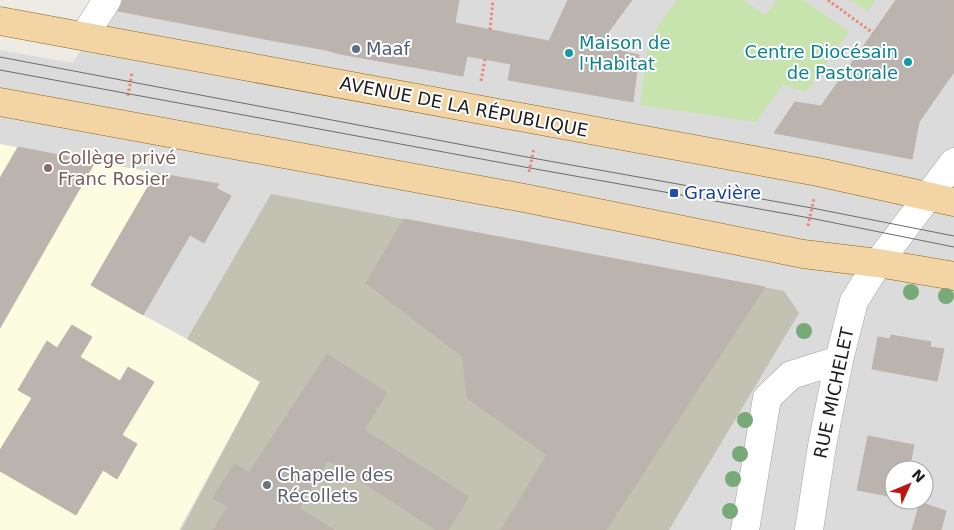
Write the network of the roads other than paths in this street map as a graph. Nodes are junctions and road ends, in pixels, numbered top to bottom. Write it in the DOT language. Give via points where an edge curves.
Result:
graph roads {
  1 [pos="106,0"];
  2 [pos="0,21"];
  3 [pos="84,36"];
  4 [pos="0,102"];
  5 [pos="954,162"];
  6 [pos="928,197"];
  7 [pos="954,202"];
  8 [pos="878,263"];
  9 [pos="954,276"];
  10 [pos="839,360"];
  11 [pos="745,530"];
  12 [pos="809,530"];
  1 -- 3 [label="street"];
  2 -- 3 [label="main road, AVENUE DE LA RÉPUBLIQUE"];
  3 -- 6 [label="main road, AVENUE DE LA RÉPUBLIQUE" via="818,172"];
  4 -- 8 [label="main road" via="524,198 804,254"];
  5 -- 6 [label="street"];
  6 -- 7 [label="main road, AVENUE DE LA RÉPUBLIQUE"];
  6 -- 8 [label="street"];
  8 -- 9 [label="main road"];
  8 -- 10 [label="street, RUE MICHELET" via="854,301"];
  10 -- 11 [label="street" via="791,375 767,398"];
  10 -- 12 [label="street, RUE MICHELET"];
}
